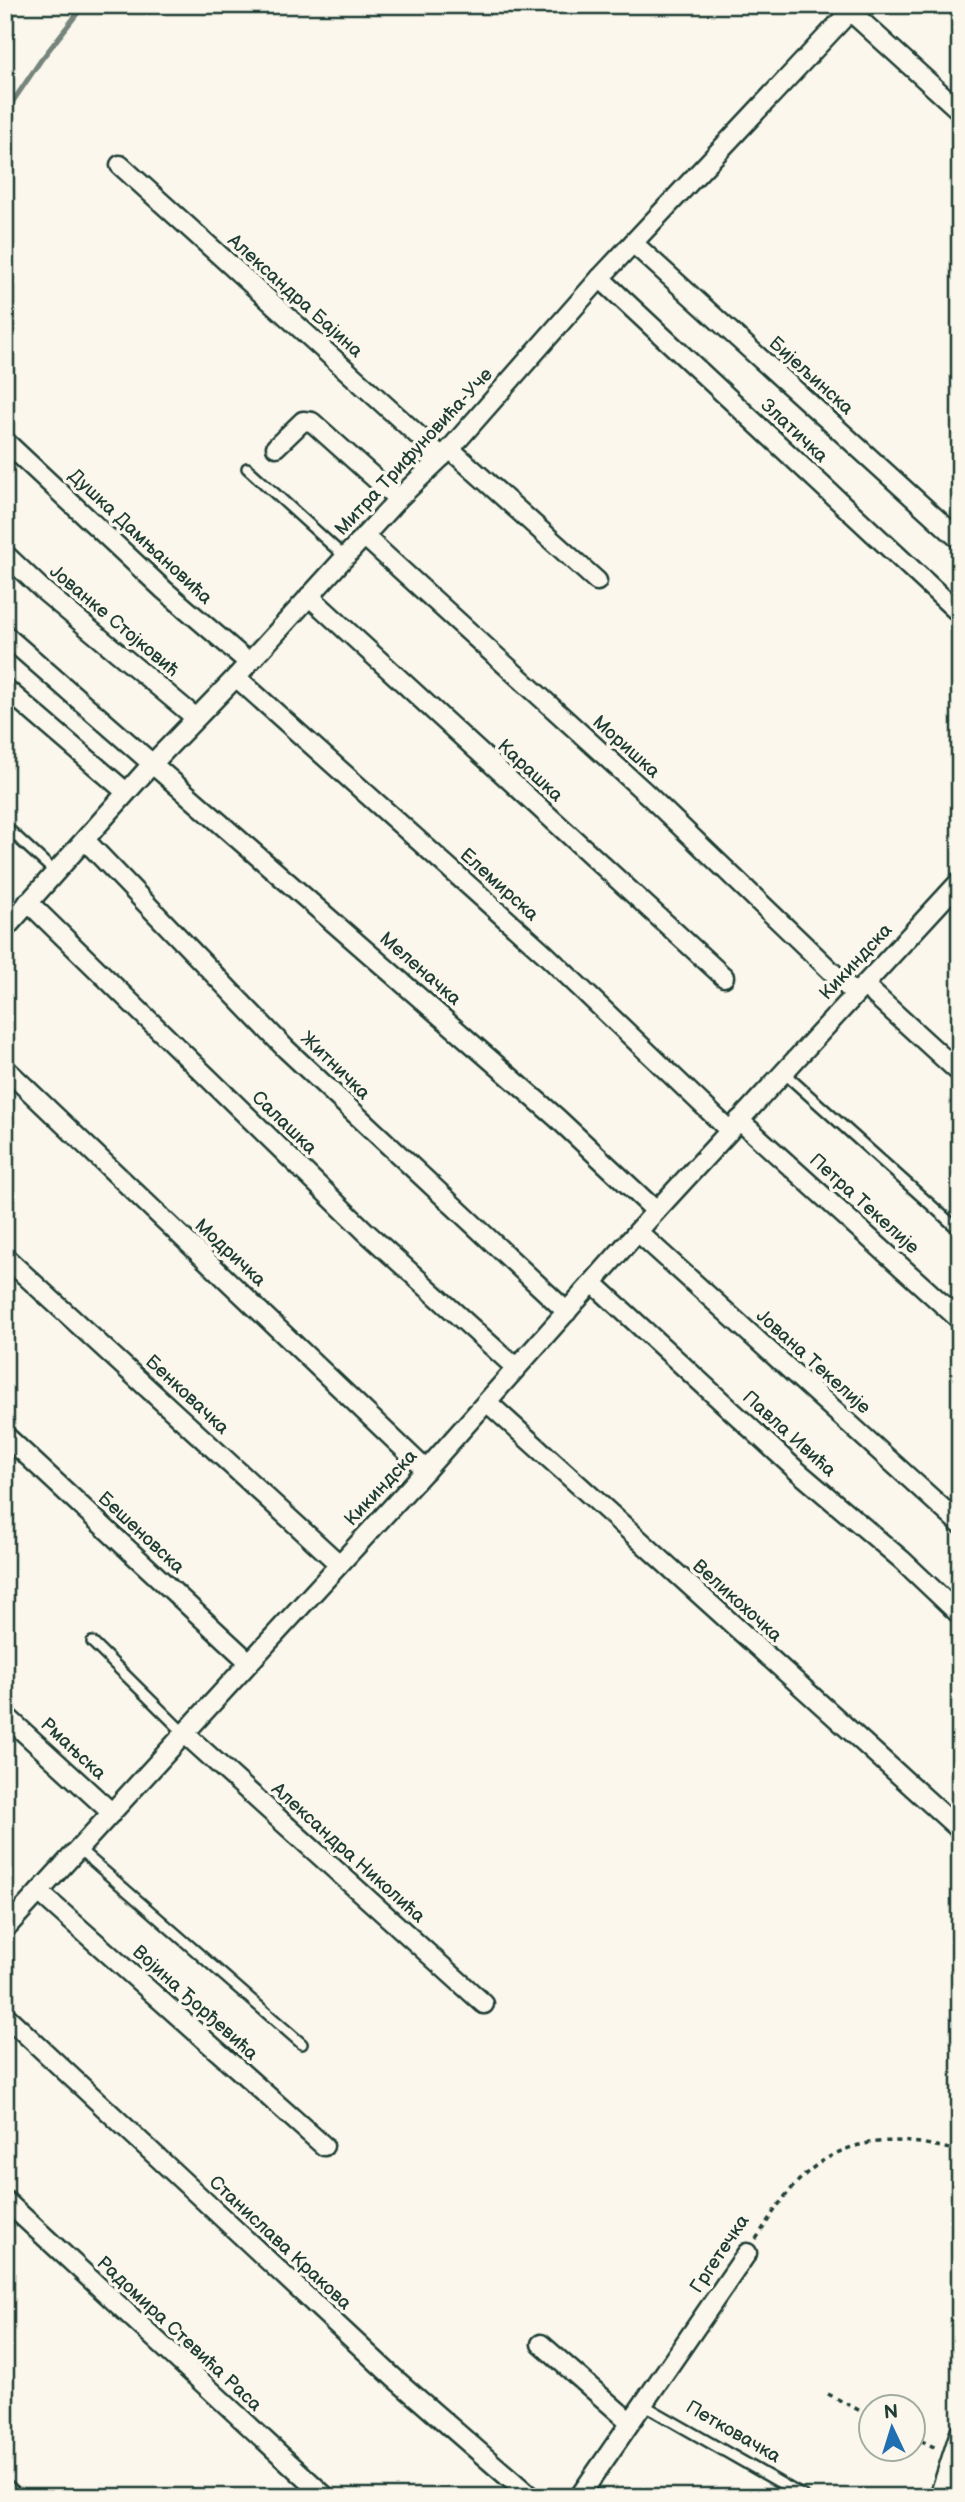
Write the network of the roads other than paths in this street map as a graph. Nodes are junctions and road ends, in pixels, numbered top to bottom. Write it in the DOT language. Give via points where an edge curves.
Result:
graph roads {
  1 [pos="853,8"];
  2 [pos="960,111"];
  3 [pos="120,165"];
  4 [pos="634,243"];
  5 [pos="600,278"];
  6 [pos="5,441"];
  7 [pos="276,447"];
  8 [pos="446,453"];
  9 [pos="247,468"];
  10 [pos="398,499"];
  11 [pos="364,536"];
  12 [pos="960,541"];
  13 [pos="5,554"];
  14 [pos="345,557"];
  15 [pos="597,581"];
  16 [pos="309,596"];
  17 [pos="960,614"];
  18 [pos="5,635"];
  19 [pos="248,662"];
  20 [pos="236,677"];
  21 [pos="5,688"];
  22 [pos="196,718"];
  23 [pos="152,764"];
  24 [pos="126,792"];
  25 [pos="5,826"];
  26 [pos="85,840"];
  27 [pos="56,873"];
  28 [pos="958,887"];
  29 [pos="28,902"];
  30 [pos="5,929"];
  31 [pos="724,977"];
  32 [pos="859,990"];
  33 [pos="5,1068"];
  34 [pos="784,1073"];
  35 [pos="960,1073"];
  36 [pos="734,1125"];
  37 [pos="656,1211"];
  38 [pos="960,1231"];
  39 [pos="638,1232"];
  40 [pos="5,1257"];
  41 [pos="593,1283"];
  42 [pos="566,1312"];
  43 [pos="960,1320"];
  44 [pos="516,1368"];
  45 [pos="487,1402"];
  46 [pos="5,1435"];
  47 [pos="426,1470"];
  48 [pos="960,1524"];
  49 [pos="339,1564"];
  50 [pos="960,1615"];
  51 [pos="92,1642"];
  52 [pos="248,1661"];
  53 [pos="5,1714"];
  54 [pos="184,1733"];
  55 [pos="112,1813"];
  56 [pos="960,1830"];
  57 [pos="79,1849"];
  58 [pos="39,1892"];
  59 [pos="5,1929"];
  60 [pos="484,2004"];
  61 [pos="5,2015"];
  62 [pos="302,2044"];
  63 [pos="324,2146"];
  64 [pos="5,2200"];
  65 [pos="747,2253"];
  66 [pos="541,2344"];
  67 [pos="641,2404"];
  68 [pos="629,2421"];
  69 [pos="960,2432"];
  70 [pos="953,2480"];
  71 [pos="5,2489"];
  72 [pos="14,2497"];
  73 [pos="326,2497"];
  74 [pos="531,2497"];
  75 [pos="579,2497"];
  76 [pos="805,2497"];
  77 [pos="939,2497"];
  1 -- 2 [label="street"];
  1 -- 4 [label="street, Митра Трифуновића-Уче"];
  3 -- 8 [label="street, Александра Бајина"];
  4 -- 5 [label="street, Митра Трифуновића-Уче"];
  4 -- 12 [label="street, Бијељинска"];
  5 -- 8 [label="street, Митра Трифуновића-Уче"];
  5 -- 17 [label="street, Златичка"];
  6 -- 19 [label="street, Душка Дамњановића"];
  7 -- 10 [label="street" via="303,421 312,422"];
  8 -- 10 [label="street, Митра Трифуновића-Уче"];
  8 -- 15 [label="street"];
  9 -- 14 [label="lane"];
  10 -- 11 [label="street, Митра Трифуновића-Уче"];
  11 -- 14 [label="street, Митра Трифуновића-Уче"];
  11 -- 32 [label="street, Моришка"];
  13 -- 22 [label="street, Јованке Стојковић"];
  14 -- 16 [label="street, Митра Трифуновића-Уче"];
  16 -- 19 [label="street, Митра Трифуновића-Уче"];
  16 -- 31 [label="street, Карашка"];
  18 -- 23 [label="street, Меленачка"];
  19 -- 20 [label="street, Митра Трифуновића-Уче"];
  20 -- 22 [label="street, Митра Трифуновића-Уче"];
  20 -- 36 [label="street, Елемирска"];
  21 -- 24 [label="street"];
  22 -- 23 [label="street, Митра Трифуновића-Уче"];
  23 -- 24 [label="street, Митра Трифуновића-Уче"];
  23 -- 37 [label="street, Меленачка" via="557,1118"];
  24 -- 26 [label="street, Митра Трифуновића-Уче"];
  25 -- 27 [label="lane"];
  26 -- 27 [label="street, Митра Трифуновића-Уче"];
  26 -- 42 [label="street, Житничка" via="286,1049"];
  27 -- 29 [label="street, Митра Трифуновића-Уче"];
  28 -- 32 [label="street, Кикиндска"];
  29 -- 30 [label="street, Митра Трифуновића-Уче"];
  29 -- 44 [label="street, Салашка" via="367,1233"];
  32 -- 34 [label="street, Кикиндска"];
  32 -- 35 [label="street, Моришка"];
  33 -- 47 [label="street, Модричка"];
  34 -- 36 [label="street, Кикиндска"];
  34 -- 38 [label="lane"];
  36 -- 37 [label="street, Кикиндска"];
  36 -- 43 [label="street, Петра Текелије"];
  37 -- 39 [label="street, Кикиндска"];
  39 -- 41 [label="street, Кикиндска"];
  39 -- 48 [label="street, Јована Текелије"];
  40 -- 49 [label="street, Бенковачка"];
  41 -- 42 [label="street, Кикиндска"];
  41 -- 50 [label="street, Павла Ивића"];
  42 -- 44 [label="street, Кикиндска"];
  44 -- 45 [label="street, Кикиндска"];
  45 -- 47 [label="street, Кикиндска"];
  45 -- 56 [label="street, Великохочка"];
  46 -- 52 [label="street, Бешеновска"];
  47 -- 49 [label="street, Кикиндска"];
  49 -- 52 [label="street, Кикиндска"];
  51 -- 54 [label="lane"];
  52 -- 54 [label="street, Кикиндска"];
  53 -- 55 [label="street, Рмањска"];
  54 -- 55 [label="street, Кикиндска"];
  54 -- 60 [label="street, Александра Николића"];
  55 -- 57 [label="street, Кикиндска"];
  57 -- 58 [label="street, Кикиндска"];
  57 -- 62 [label="lane, Војина Ђорђевића"];
  58 -- 59 [label="street, Кикиндска"];
  58 -- 63 [label="street, Војина Ђорђевића"];
  61 -- 74 [label="street, Станислава Кракова" via="393,2377"];
  64 -- 73 [label="street, Радомира Стевића Раса"];
  65 -- 67 [label="street, Гргетечка"];
  66 -- 68 [label="street"];
  67 -- 68 [label="street, Гргетечка"];
  67 -- 76 [label="lane, Петковачка"];
  68 -- 75 [label="street, Гргетечка"];
  69 -- 70 [label="street" via="952,2456"];
  70 -- 77 [label="street"];
  71 -- 72 [label="street"];
}
